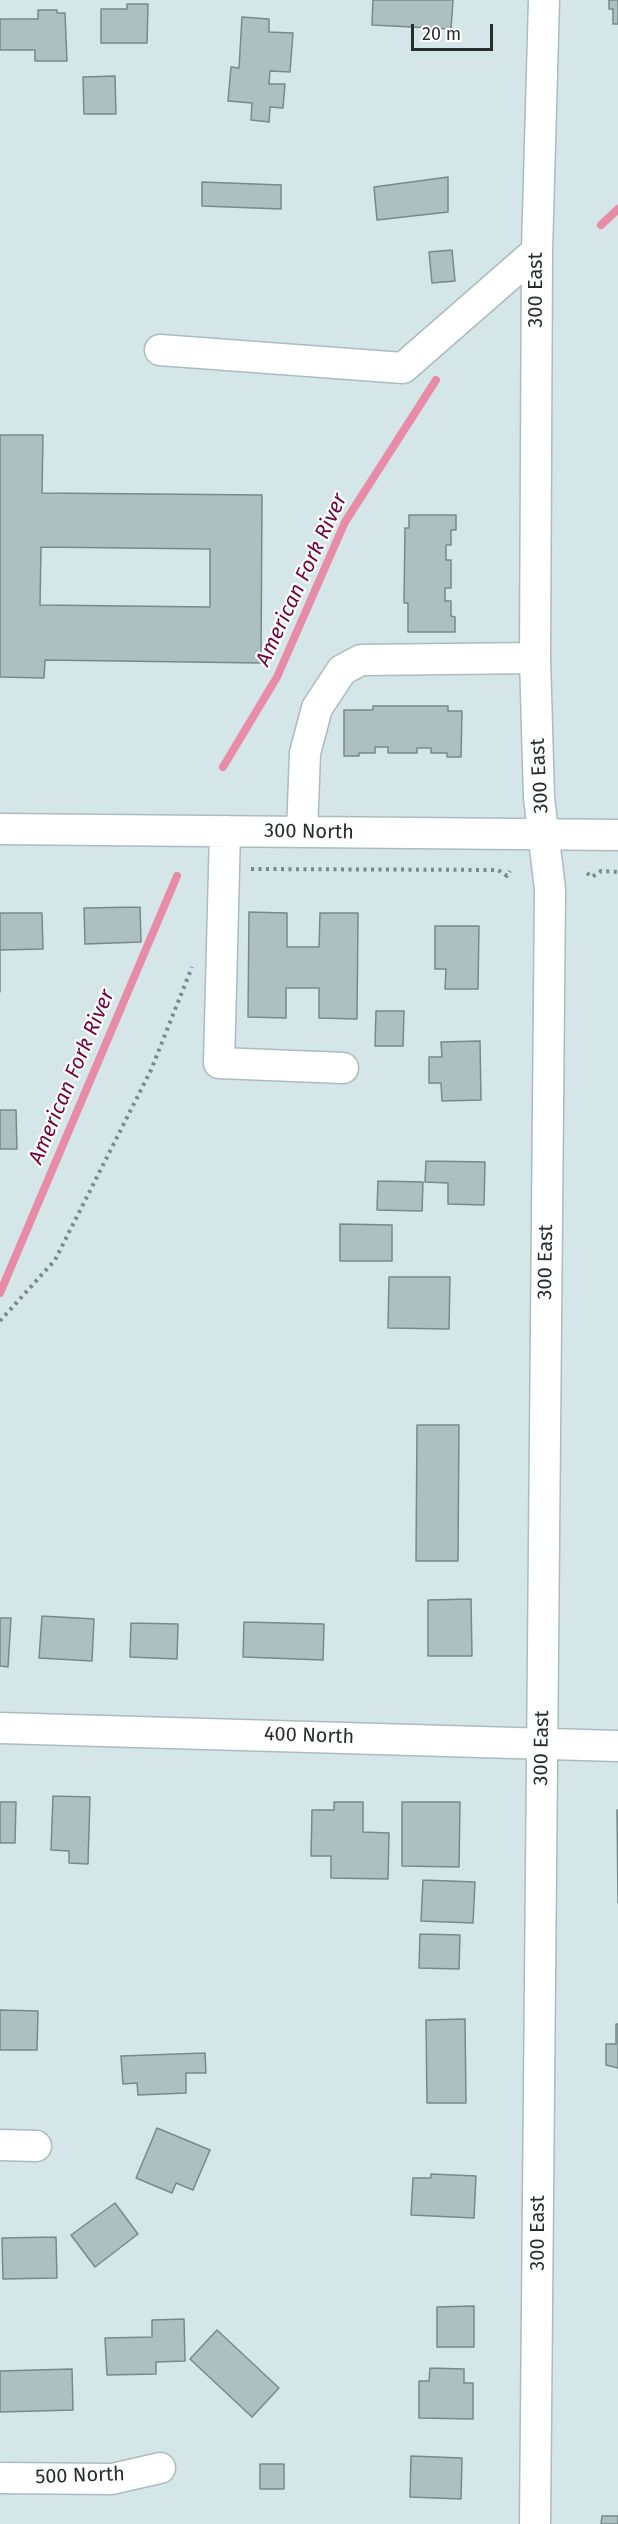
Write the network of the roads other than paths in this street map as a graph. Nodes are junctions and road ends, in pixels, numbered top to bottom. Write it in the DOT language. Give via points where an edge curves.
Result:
graph roads {
  1 [pos="544,0"];
  2 [pos="537,251"];
  3 [pos="160,350"];
  4 [pos="535,658"];
  5 [pos="0,829"];
  6 [pos="225,831"];
  7 [pos="302,832"];
  8 [pos="544,834"];
  9 [pos="618,835"];
  10 [pos="343,1068"];
  11 [pos="0,1728"];
  12 [pos="541,1745"];
  13 [pos="618,1746"];
  14 [pos="0,2145"];
  15 [pos="36,2146"];
  16 [pos="160,2468"];
  17 [pos="0,2478"];
  18 [pos="535,2524"];
  1 -- 2 [label="street, 300 East"];
  2 -- 3 [label="street" via="403,368"];
  2 -- 4 [label="street, 300 East"];
  4 -- 7 [label="street" via="361,660 342,670 317,708 305,753"];
  4 -- 8 [label="street, 300 East" via="539,798"];
  5 -- 6 [label="street, 300 North"];
  6 -- 7 [label="street, 300 North"];
  6 -- 10 [label="street" via="219,1063"];
  7 -- 8 [label="street, 300 North"];
  8 -- 9 [label="street, 300 North"];
  8 -- 12 [label="street, 300 East" via="550,901"];
  11 -- 12 [label="street, 400 North"];
  12 -- 13 [label="street, 400 North"];
  12 -- 18 [label="street, 300 East"];
  14 -- 15 [label="street"];
  16 -- 17 [label="street, 500 North" via="112,2478"];
}
